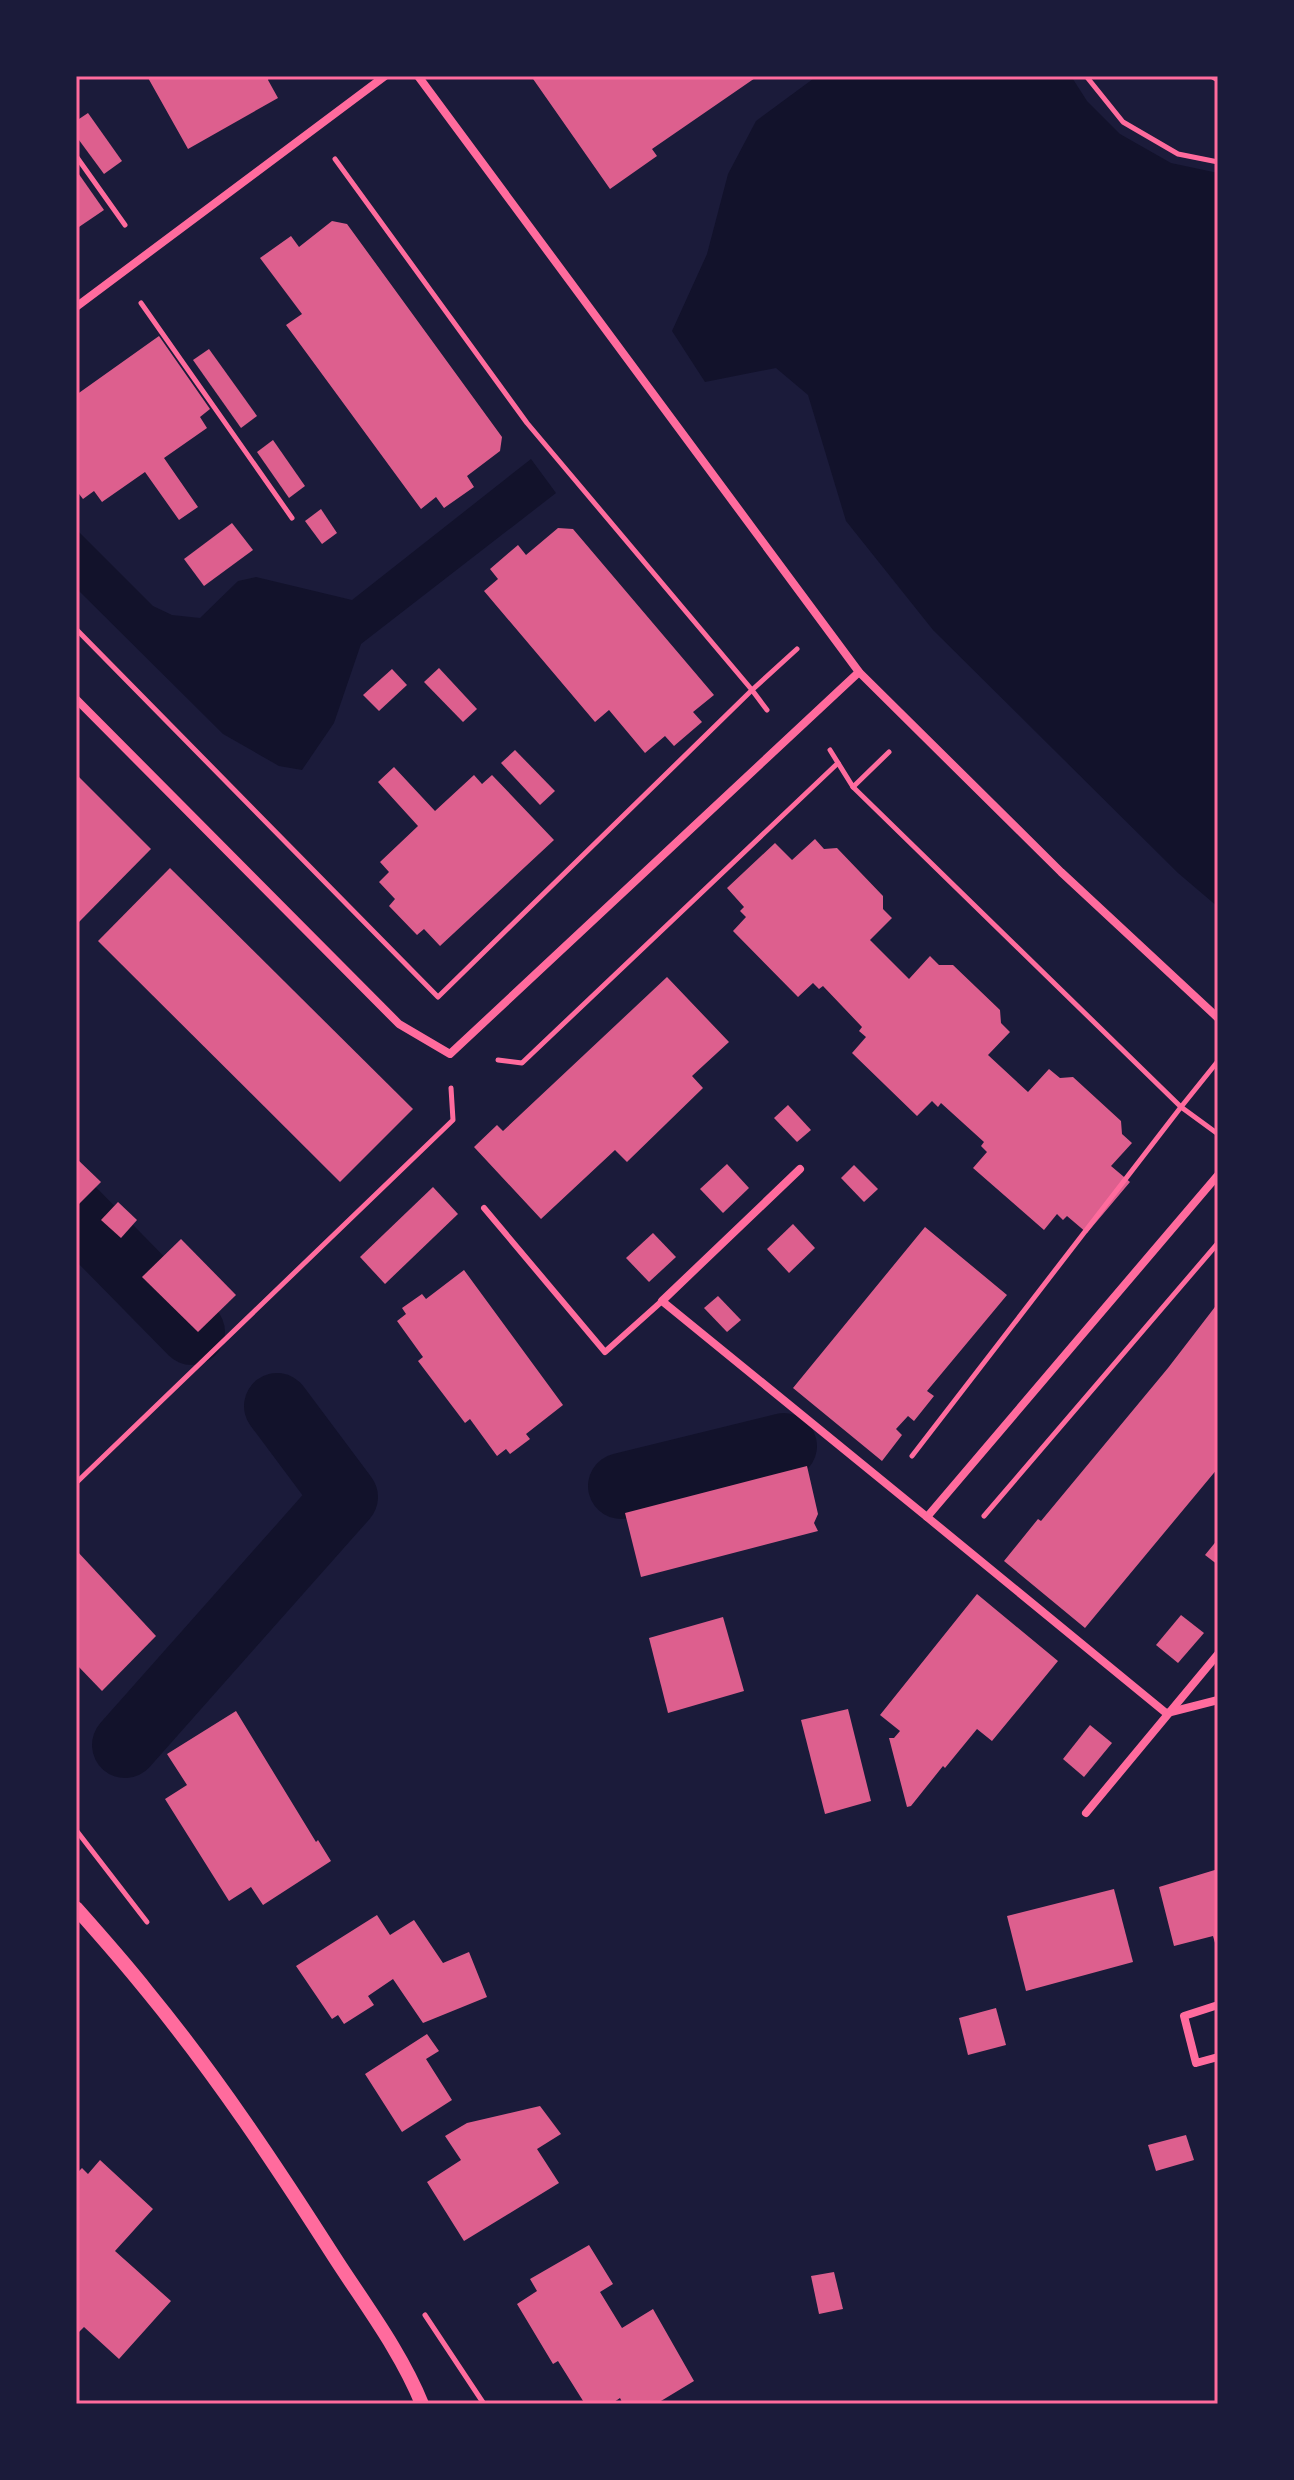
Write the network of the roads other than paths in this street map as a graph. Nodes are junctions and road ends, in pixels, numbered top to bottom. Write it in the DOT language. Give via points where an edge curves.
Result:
graph roads {
  1 [pos="385,76"];
  2 [pos="418,76"];
  3 [pos="76,307"];
  4 [pos="859,672"];
  5 [pos="76,699"];
  6 [pos="1218,1018"];
  7 [pos="800,1169"];
  8 [pos="1218,1175"];
  9 [pos="484,1208"];
  10 [pos="662,1301"];
  11 [pos="927,1517"];
  12 [pos="1218,1654"];
  13 [pos="1218,1700"];
  14 [pos="1166,1713"];
  15 [pos="1086,1813"];
  16 [pos="76,1908"];
  17 [pos="1218,2005"];
  18 [pos="1218,2057"];
  19 [pos="422,2404"];
  1 -- 3 [label="street"];
  2 -- 4 [label="street"];
  4 -- 5 [label="street" via="450,1054 399,1024"];
  4 -- 6 [label="street"];
  7 -- 10 [label="street"];
  8 -- 11 [label="street"];
  9 -- 10 [label="lane" via="605,1352"];
  10 -- 11 [label="street"];
  11 -- 14 [label="street"];
  12 -- 14 [label="street"];
  13 -- 14 [label="street"];
  14 -- 15 [label="street"];
  16 -- 19 [label="street" via="223,2091 402,2362"];
  17 -- 18 [label="street" via="1184,2016 1196,2063"];
}
